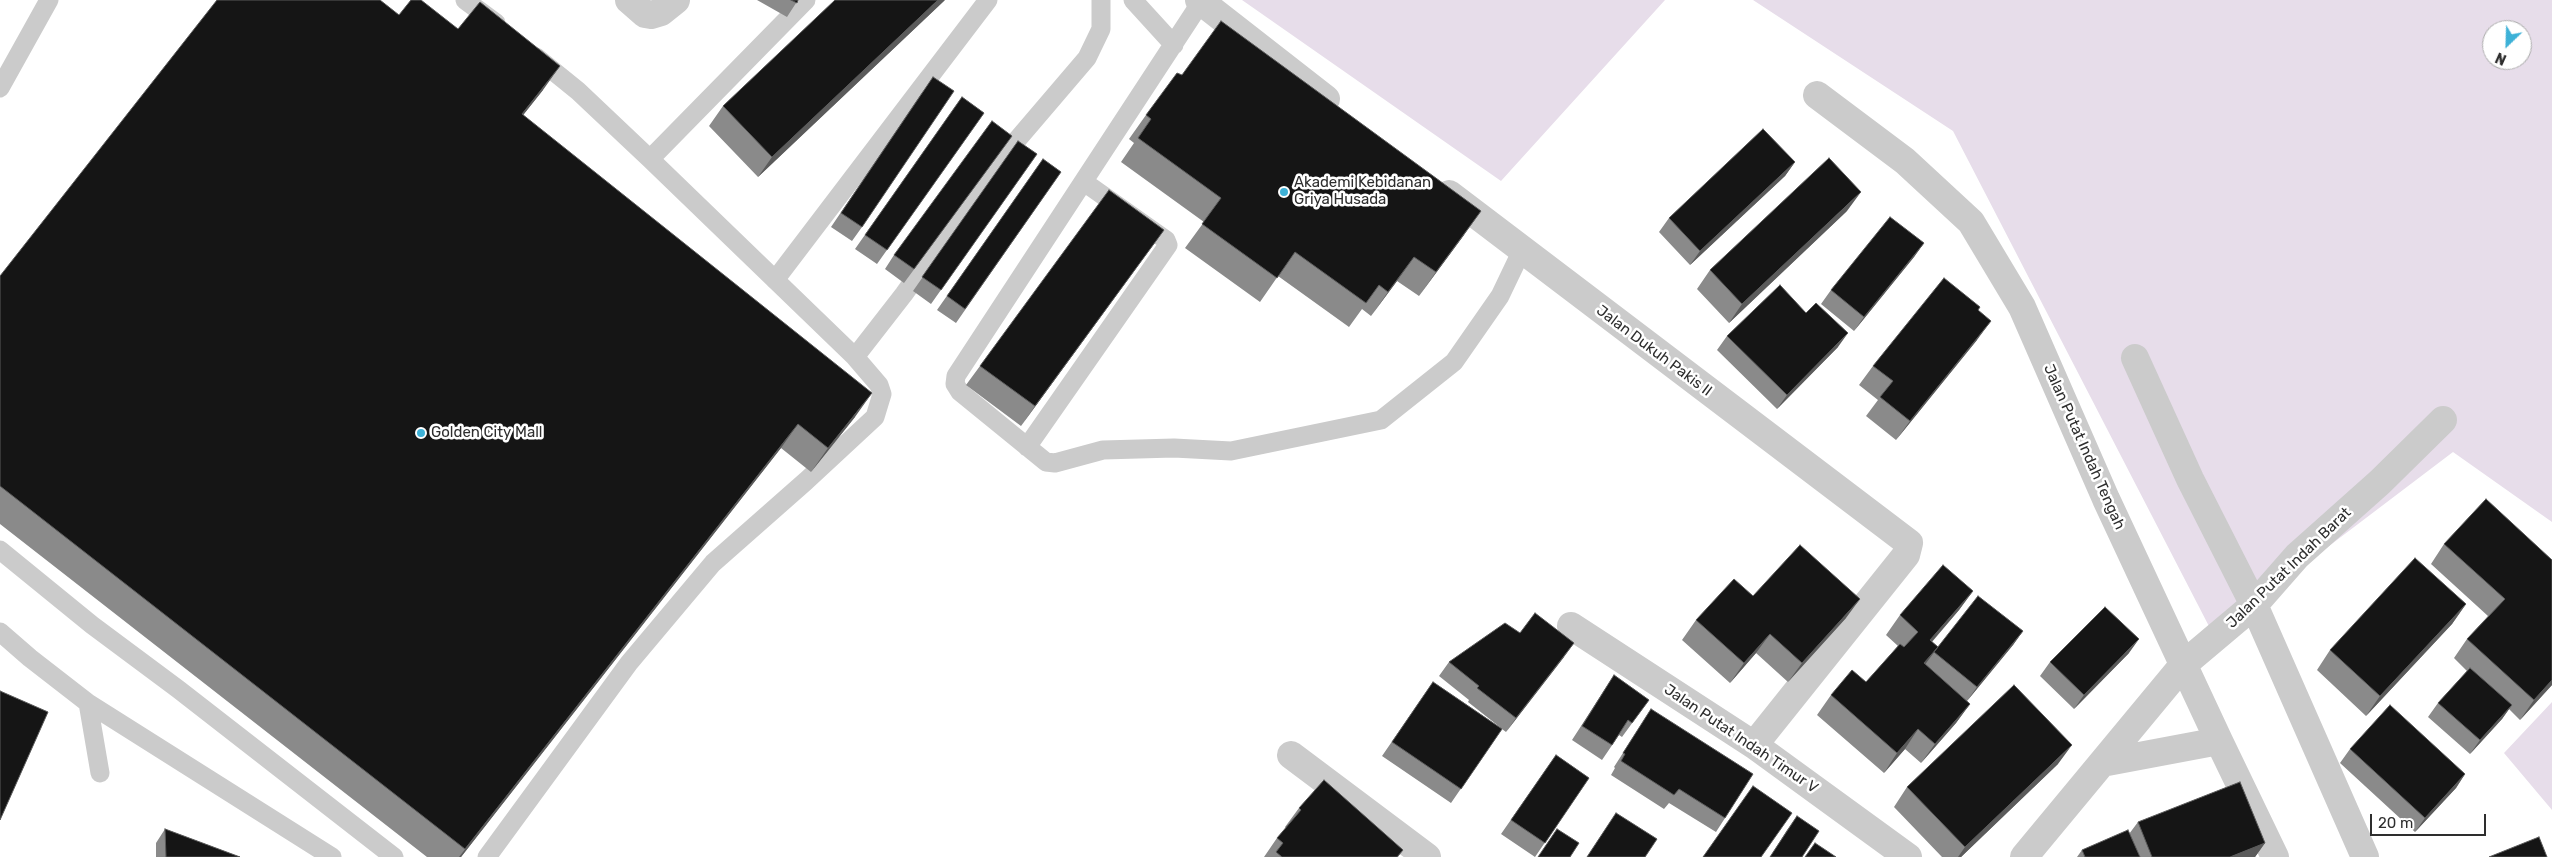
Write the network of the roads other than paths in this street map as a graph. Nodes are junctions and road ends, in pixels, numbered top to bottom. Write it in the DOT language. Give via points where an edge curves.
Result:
graph roads {
  1 [pos="49,0"];
  2 [pos="464,0"];
  3 [pos="630,0"];
  4 [pos="676,0"];
  5 [pos="806,0"];
  6 [pos="988,0"];
  7 [pos="1100,0"];
  8 [pos="1133,0"];
  9 [pos="1200,1"];
  10 [pos="1174,45"];
  11 [pos="0,88"];
  12 [pos="1817,95"];
  13 [pos="1350,117"];
  14 [pos="650,159"];
  15 [pos="1428,178"];
  16 [pos="1084,182"];
  17 [pos="1522,250"];
  18 [pos="775,280"];
  19 [pos="855,357"];
  20 [pos="2134,358"];
  21 [pos="2443,420"];
  22 [pos="1027,447"];
  23 [pos="0,550"];
  24 [pos="2254,605"];
  25 [pos="1571,626"];
  26 [pos="0,632"];
  27 [pos="2184,664"];
  28 [pos="88,702"];
  29 [pos="2219,741"];
  30 [pos="1754,745"];
  31 [pos="1291,755"];
  32 [pos="2102,763"];
  33 [pos="100,773"];
  34 [pos="332,857"];
  35 [pos="394,857"];
  36 [pos="487,857"];
  37 [pos="1427,857"];
  38 [pos="1908,857"];
  39 [pos="2024,857"];
  40 [pos="2275,857"];
  41 [pos="2365,857"];
  1 -- 11 [label="lane"];
  2 -- 14 [label="lane" via="578,91"];
  3 -- 4 [label="street" via="645,14 651,15 662,12"];
  5 -- 14 [label="lane"];
  6 -- 18 [label="lane"];
  7 -- 19 [label="lane" via="1101,29 1087,58 998,161"];
  8 -- 10 [label="lane"];
  9 -- 10 [label="lane"];
  9 -- 13 [label="street"];
  10 -- 16 [label="lane"];
  12 -- 27 [label="street, Jalan Putat Indah Tengah" via="1905,161 1971,222 2022,307 2106,499"];
  14 -- 18 [label="lane"];
  15 -- 17 [label="street, Jalan Dukuh Pakis II"];
  16 -- 22 [label="lane" via="956,376 955,384 960,392"];
  16 -- 22 [label="lane" via="1166,240 1168,245"];
  17 -- 22 [label="lane" via="1500,296 1454,362 1381,420 1231,451 1174,448 1103,450 1051,463"];
  17 -- 30 [label="street, Jalan Dukuh Pakis II" via="1909,543 1906,555"];
  18 -- 19 [label="lane"];
  19 -- 36 [label="lane" via="879,384 882,394 875,417 713,562 629,663"];
  20 -- 24 [label="street" via="2168,434"];
  21 -- 24 [label="street, Jalan Putat Indah Barat" via="2297,556"];
  23 -- 35 [label="lane" via="92,625"];
  24 -- 27 [label="street, Jalan Putat Indah Barat"];
  24 -- 41 [label="street"];
  25 -- 30 [label="street, Jalan Putat Indah Timur V"];
  26 -- 28 [label="lane"];
  27 -- 29 [label="street, Jalan Putat Indah Tengah"];
  27 -- 32 [label="street, Jalan Putat Indah Barat"];
  28 -- 33 [label="lane"];
  28 -- 34 [label="lane"];
  29 -- 32 [label="street"];
  29 -- 40 [label="street, Jalan Putat Indah Tengah"];
  30 -- 38 [label="street, Jalan Putat Indah Timur V"];
  31 -- 37 [label="street"];
  32 -- 39 [label="street, Jalan Putat Indah Barat"];
}
